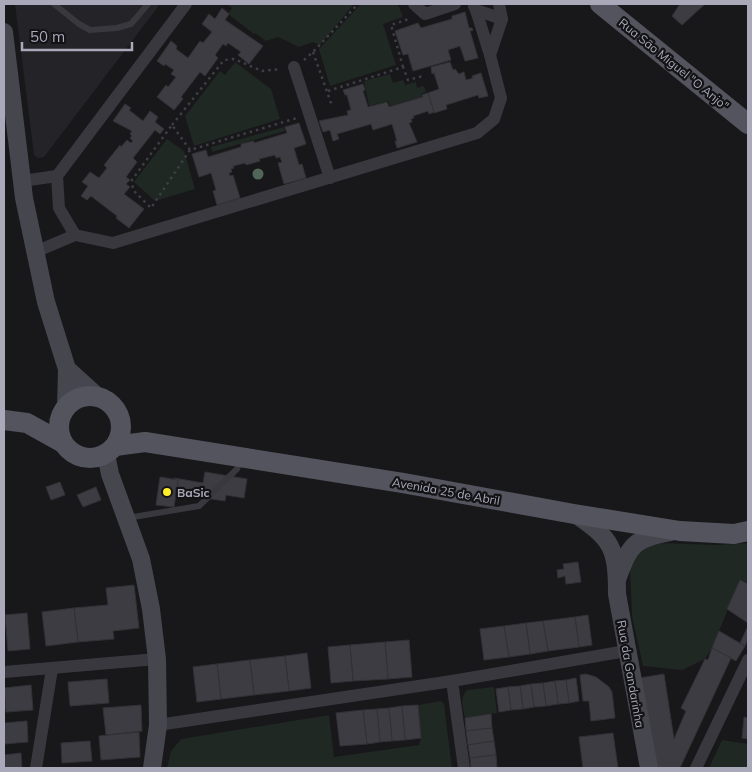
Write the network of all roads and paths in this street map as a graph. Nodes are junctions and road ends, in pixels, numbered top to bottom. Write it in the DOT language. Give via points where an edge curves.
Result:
graph roads {
  1 [pos="54,4"];
  2 [pos="148,4"];
  3 [pos="186,4"];
  4 [pos="358,4"];
  5 [pos="455,4"];
  6 [pos="499,4"];
  7 [pos="600,4"];
  8 [pos="416,5"];
  9 [pos="475,7"];
  10 [pos="502,19"];
  11 [pos="4,32"];
  12 [pos="490,54"];
  13 [pos="294,67"];
  14 [pos="402,67"];
  15 [pos="262,72"];
  16 [pos="423,76"];
  17 [pos="328,91"];
  18 [pos="332,106"];
  19 [pos="310,114"];
  20 [pos="748,124"];
  21 [pos="172,125"];
  22 [pos="190,150"];
  23 [pos="57,176"];
  24 [pos="330,178"];
  25 [pos="22,181"];
  26 [pos="75,234"];
  27 [pos="35,252"];
  28 [pos="67,369"];
  29 [pos="98,397"];
  30 [pos="64,411"];
  31 [pos="4,420"];
  32 [pos="27,423"];
  33 [pos="121,423"];
  34 [pos="145,442"];
  35 [pos="63,443"];
  36 [pos="105,453"];
  37 [pos="242,458"];
  38 [pos="574,514"];
  39 [pos="125,518"];
  40 [pos="680,531"];
  41 [pos="748,531"];
  42 [pos="617,580"];
  43 [pos="626,651"];
  44 [pos="157,659"];
  45 [pos="748,660"];
  46 [pos="52,669"];
  47 [pos="4,672"];
  48 [pos="452,680"];
  49 [pos="158,725"];
  50 [pos="36,768"];
  51 [pos="152,768"];
  52 [pos="464,768"];
  53 [pos="649,768"];
  54 [pos="696,768"];
  1 -- 2 [label="lane" via="90,30 131,24"];
  3 -- 23 [label="street"];
  4 -- 17 [label="path" via="314,52"];
  5 -- 8 [label="street" via="425,14"];
  6 -- 10 [label="street"];
  7 -- 20 [label="main road, Rua São Miguel \"O Anjo\""];
  8 -- 14 [label="path" via="406,20 391,24"];
  9 -- 10 [label="street"];
  9 -- 12 [label="street"];
  10 -- 12 [label="street"];
  11 -- 25 [label="street"];
  12 -- 24 [label="street" via="501,98 494,119 477,133"];
  13 -- 19 [label="street"];
  14 -- 16 [label="path" via="408,80"];
  14 -- 17 [label="path"];
  15 -- 21 [label="path" via="234,59 224,60"];
  17 -- 18 [label="path"];
  19 -- 22 [label="path"];
  19 -- 24 [label="street"];
  21 -- 22 [label="path"];
  21 -- 22 [label="path" via="132,180 132,190 151,208"];
  23 -- 25 [label="street"];
  23 -- 26 [label="street" via="59,208"];
  24 -- 26 [label="street" via="113,243"];
  25 -- 27 [label="street"];
  26 -- 27 [label="street"];
  27 -- 28 [label="street" via="46,302"];
  28 -- 29 [label="street"];
  28 -- 30 [label="street"];
  29 -- 30 [label="main road, Avenida 25 de Abril" via="80,398"];
  29 -- 33 [label="main road, Avenida 25 de Abril" via="114,407"];
  30 -- 32 [label="main road, Avenida 25 de Abril"];
  30 -- 35 [label="main road" via="60,423"];
  31 -- 32 [label="main road, Avenida 25 de Abril"];
  32 -- 35 [label="main road, Avenida 25 de Abril"];
  33 -- 34 [label="main road, Avenida 25 de Abril"];
  33 -- 36 [label="main road" via="121,431"];
  34 -- 36 [label="main road, Avenida 25 de Abril"];
  34 -- 37 [label="main road, Avenida 25 de Abril"];
  35 -- 36 [label="main road, Avenida 25 de Abril" via="76,455 85,458"];
  36 -- 39 [label="street"];
  37 -- 38 [label="main road, Avenida 25 de Abril"];
  37 -- 39 [label="lane" via="237,469 199,506"];
  38 -- 40 [label="main road, Avenida 25 de Abril"];
  38 -- 42 [label="street, Rua da Gandarinha" via="605,537 612,548"];
  39 -- 44 [label="street" via="140,559"];
  40 -- 41 [label="main road, Avenida 25 de Abril" via="734,534"];
  40 -- 42 [label="street" via="647,536 634,544 626,553"];
  42 -- 43 [label="street, Rua da Gandarinha"];
  43 -- 48 [label="street"];
  43 -- 53 [label="street, Rua da Gandarinha"];
  44 -- 46 [label="street"];
  44 -- 49 [label="street"];
  45 -- 54 [label="street"];
  46 -- 47 [label="street"];
  46 -- 50 [label="street"];
  48 -- 49 [label="street"];
  48 -- 52 [label="street"];
  49 -- 51 [label="street"];
}
